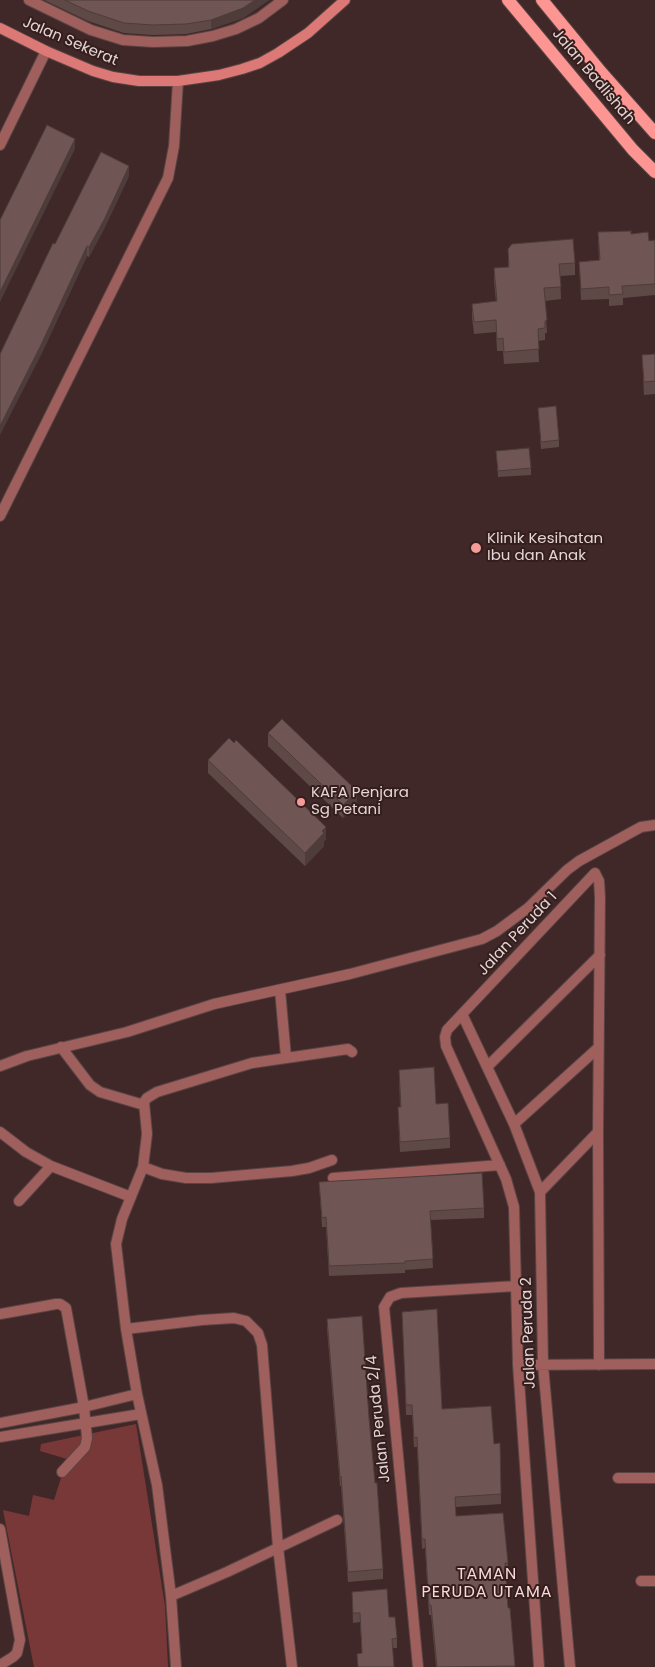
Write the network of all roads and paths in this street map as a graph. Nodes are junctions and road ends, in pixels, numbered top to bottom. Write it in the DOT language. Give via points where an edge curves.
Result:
graph roads {
  1 [pos="29,0"];
  2 [pos="283,0"];
  3 [pos="502,0"];
  4 [pos="508,0"];
  5 [pos="542,0"];
  6 [pos="343,1"];
  7 [pos="524,20"];
  8 [pos="0,28"];
  9 [pos="46,51"];
  10 [pos="178,81"];
  11 [pos="655,133"];
  12 [pos="0,145"];
  13 [pos="655,172"];
  14 [pos="0,516"];
  15 [pos="655,825"];
  16 [pos="600,955"];
  17 [pos="280,990"];
  18 [pos="462,1014"];
  19 [pos="61,1047"];
  20 [pos="598,1048"];
  21 [pos="352,1052"];
  22 [pos="286,1057"];
  23 [pos="0,1066"];
  24 [pos="487,1067"];
  25 [pos="144,1105"];
  26 [pos="514,1124"];
  27 [pos="0,1132"];
  28 [pos="598,1132"];
  29 [pos="332,1160"];
  30 [pos="500,1165"];
  31 [pos="51,1166"];
  32 [pos="143,1167"];
  33 [pos="333,1178"];
  34 [pos="540,1192"];
  35 [pos="131,1197"];
  36 [pos="19,1201"];
  37 [pos="516,1286"];
  38 [pos="0,1314"];
  39 [pos="126,1329"];
  40 [pos="655,1364"];
  41 [pos="518,1365"];
  42 [pos="543,1365"];
  43 [pos="599,1365"];
  44 [pos="137,1394"];
  45 [pos="84,1407"];
  46 [pos="141,1414"];
  47 [pos="0,1423"];
  48 [pos="86,1424"];
  49 [pos="0,1437"];
  50 [pos="62,1472"];
  51 [pos="618,1478"];
  52 [pos="655,1478"];
  53 [pos="338,1520"];
  54 [pos="0,1529"];
  55 [pos="278,1547"];
  56 [pos="641,1581"];
  57 [pos="655,1581"];
  58 [pos="171,1596"];
  59 [pos="0,1665"];
  60 [pos="176,1667"];
  61 [pos="292,1667"];
  62 [pos="418,1667"];
  63 [pos="539,1667"];
  64 [pos="570,1667"];
  1 -- 2 [label="street" via="91,30 123,40 187,42 236,29 259,18"];
  3 -- 7 [label="main road"];
  4 -- 7 [label="main road, Jalan Badlishah"];
  5 -- 11 [label="main road, Jalan Badlishah"];
  6 -- 10 [label="street, Jalan Sekerat" via="308,33 260,63 219,75"];
  7 -- 13 [label="main road, Jalan Badlishah"];
  8 -- 9 [label="street, Jalan Sekerat"];
  9 -- 10 [label="street, Jalan Sekerat" via="113,77"];
  9 -- 12 [label="street"];
  10 -- 14 [label="street" via="174,146 168,178"];
  15 -- 17 [label="street" via="641,827 572,865 528,908 497,932 482,939"];
  16 -- 18 [label="street, Jalan Peruda 1" via="599,881 594,873"];
  16 -- 20 [label="street"];
  16 -- 24 [label="street"];
  17 -- 19 [label="street" via="214,1004 127,1032"];
  17 -- 22 [label="street"];
  18 -- 24 [label="street, Jalan Peruda 2"];
  18 -- 30 [label="street, Jalan Peruda 1" via="447,1030 446,1046"];
  19 -- 23 [label="street"];
  19 -- 25 [label="street" via="90,1085 100,1092"];
  20 -- 26 [label="street"];
  20 -- 28 [label="street"];
  21 -- 22 [label="street" via="348,1049"];
  22 -- 25 [label="street" via="252,1063 157,1092 147,1098"];
  24 -- 26 [label="street, Jalan Peruda 2"];
  25 -- 32 [label="street"];
  26 -- 34 [label="street, Jalan Peruda 2"];
  27 -- 31 [label="street"];
  28 -- 34 [label="street"];
  28 -- 43 [label="street"];
  29 -- 32 [label="street" via="292,1171 212,1178 186,1178"];
  30 -- 33 [label="street"];
  30 -- 37 [label="street, Jalan Peruda 1" via="514,1207"];
  31 -- 35 [label="street"];
  31 -- 36 [label="street"];
  32 -- 35 [label="street"];
  34 -- 42 [label="street, Jalan Peruda 2"];
  35 -- 39 [label="street" via="116,1244"];
  37 -- 41 [label="street, Jalan Peruda 1"];
  37 -- 62 [label="street, Jalan Peruda 2/4" via="401,1293 390,1297 384,1307"];
  38 -- 45 [label="street" via="56,1304 66,1308"];
  39 -- 44 [label="street"];
  39 -- 55 [label="street" via="234,1318 246,1321 258,1333 262,1345"];
  40 -- 43 [label="street"];
  41 -- 42 [label="street"];
  41 -- 63 [label="street, Jalan Peruda 1"];
  42 -- 43 [label="street"];
  42 -- 64 [label="street, Jalan Peruda 2"];
  44 -- 45 [label="street"];
  44 -- 46 [label="street"];
  45 -- 47 [label="street"];
  45 -- 48 [label="street"];
  46 -- 48 [label="street"];
  46 -- 58 [label="street" via="155,1478"];
  48 -- 49 [label="street"];
  48 -- 50 [label="street" via="84,1447"];
  51 -- 52 [label="street"];
  53 -- 55 [label="street"];
  54 -- 59 [label="street" via="20,1640 17,1653"];
  55 -- 58 [label="street"];
  55 -- 61 [label="street"];
  56 -- 57 [label="street"];
  58 -- 60 [label="street"];
}
